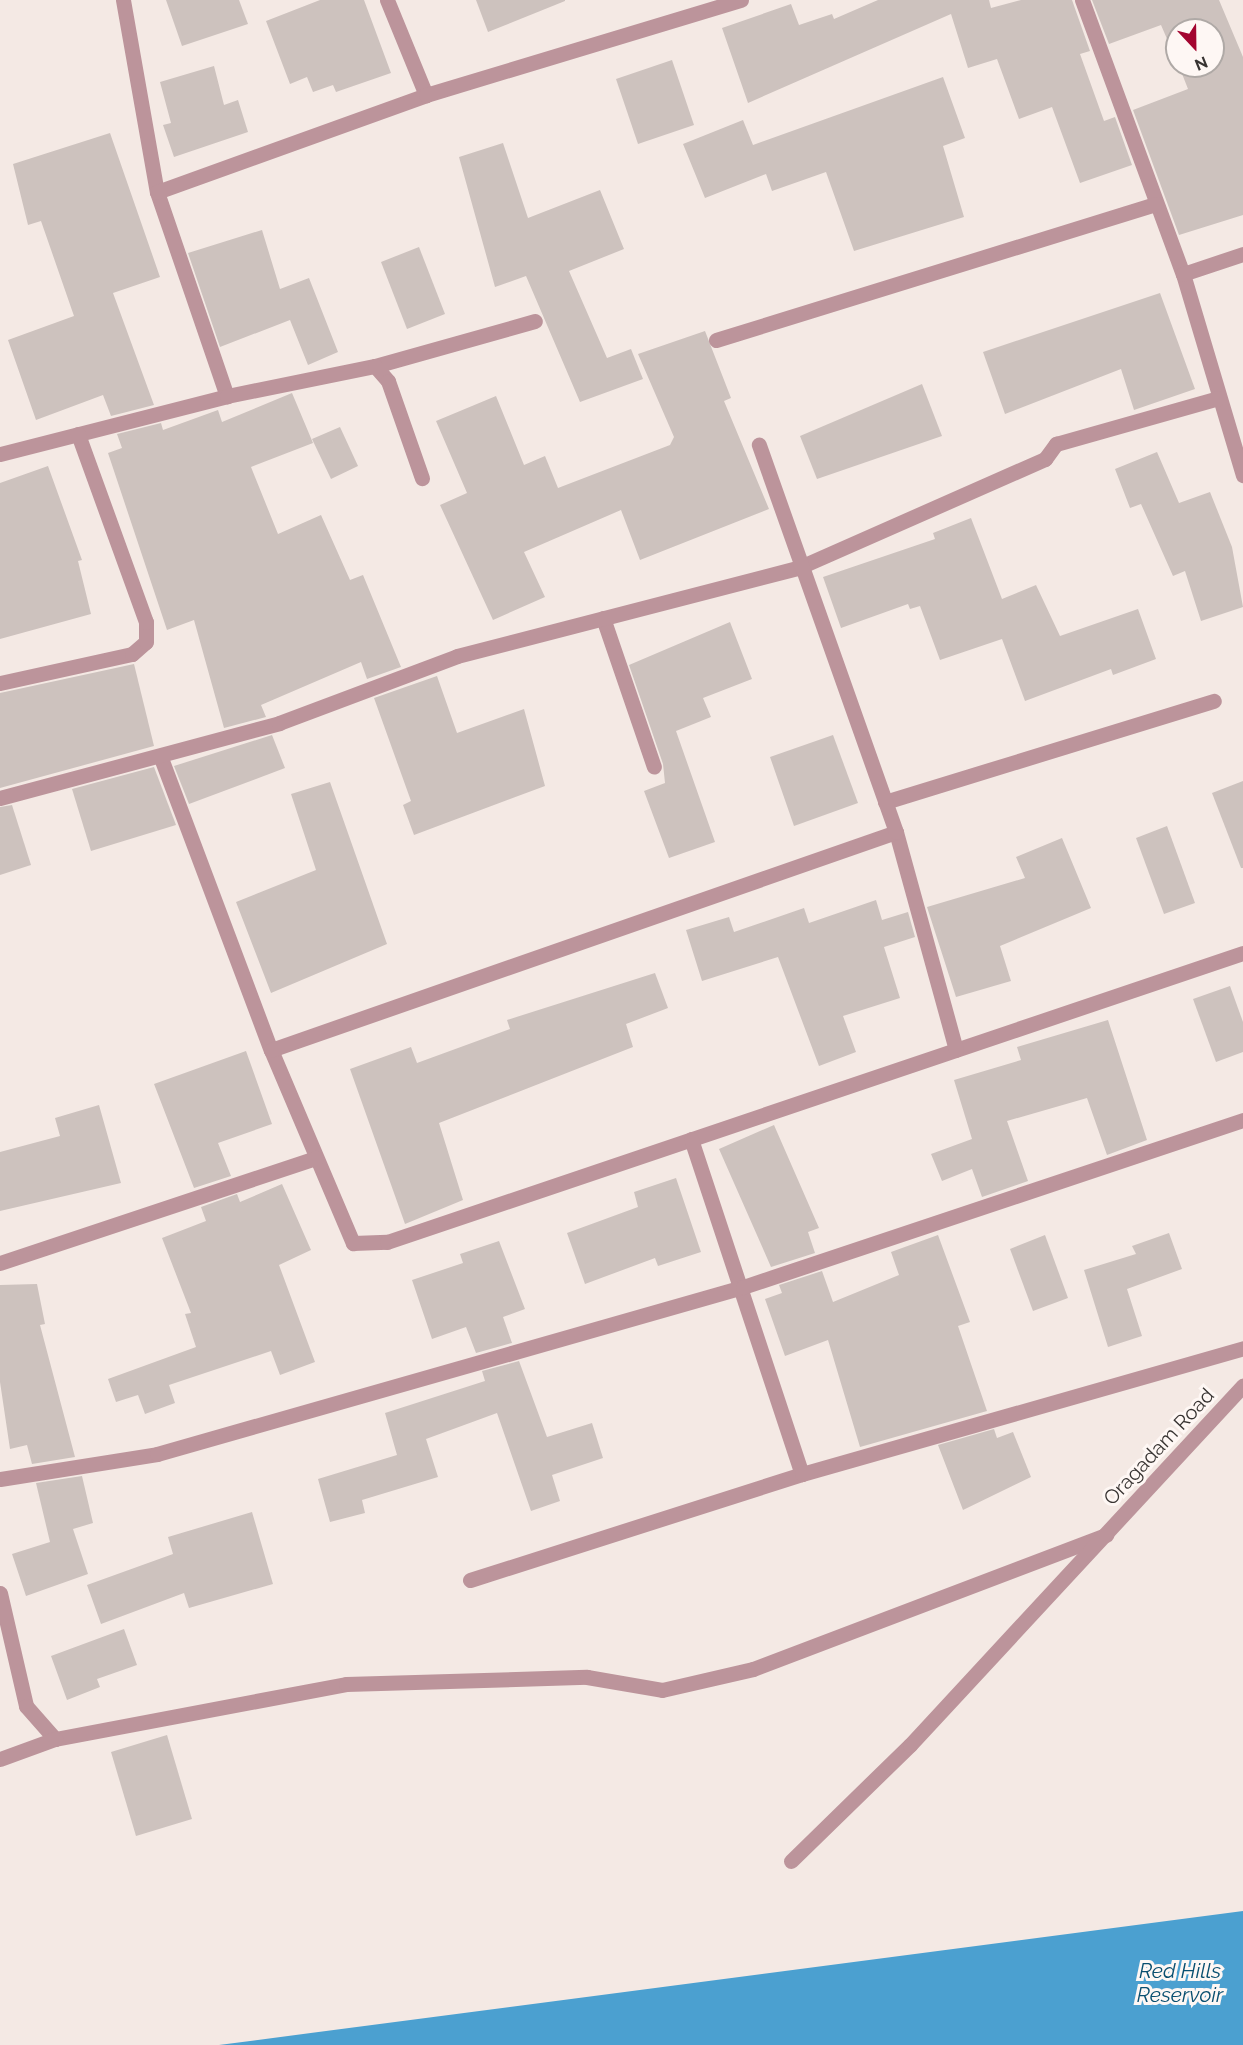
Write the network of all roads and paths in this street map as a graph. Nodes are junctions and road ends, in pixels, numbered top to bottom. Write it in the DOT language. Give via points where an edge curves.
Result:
graph roads {
  1 [pos="123,0"];
  2 [pos="387,0"];
  3 [pos="741,0"];
  4 [pos="1082,0"];
  5 [pos="426,95"];
  6 [pos="157,192"];
  7 [pos="1155,204"];
  8 [pos="1243,254"];
  9 [pos="1183,274"];
  10 [pos="535,321"];
  11 [pos="716,340"];
  12 [pos="375,366"];
  13 [pos="227,396"];
  14 [pos="1219,398"];
  15 [pos="78,434"];
  16 [pos="759,445"];
  17 [pos="0,454"];
  18 [pos="1243,475"];
  19 [pos="422,478"];
  20 [pos="800,567"];
  21 [pos="603,618"];
  22 [pos="0,683"];
  23 [pos="1214,701"];
  24 [pos="161,758"];
  25 [pos="654,767"];
  26 [pos="0,798"];
  27 [pos="885,802"];
  28 [pos="896,832"];
  29 [pos="1243,953"];
  30 [pos="271,1050"];
  31 [pos="956,1050"];
  32 [pos="1243,1120"];
  33 [pos="691,1139"];
  34 [pos="316,1158"];
  35 [pos="0,1263"];
  36 [pos="743,1287"];
  37 [pos="1243,1348"];
  38 [pos="1243,1386"];
  39 [pos="802,1474"];
  40 [pos="0,1479"];
  41 [pos="1106,1535"];
  42 [pos="470,1580"];
  43 [pos="0,1593"];
  44 [pos="55,1739"];
  45 [pos="0,1759"];
  46 [pos="791,1861"];
  1 -- 6 [label="street"];
  2 -- 5 [label="street"];
  3 -- 5 [label="street"];
  4 -- 7 [label="street"];
  5 -- 6 [label="street"];
  6 -- 13 [label="street"];
  7 -- 9 [label="street"];
  7 -- 11 [label="street"];
  8 -- 9 [label="street"];
  9 -- 14 [label="street"];
  10 -- 12 [label="street"];
  12 -- 13 [label="street"];
  12 -- 19 [label="street" via="388,381"];
  13 -- 15 [label="street"];
  14 -- 18 [label="street"];
  14 -- 20 [label="street" via="1056,444 1045,459"];
  15 -- 17 [label="street"];
  15 -- 22 [label="street" via="146,622 146,642 132,654"];
  16 -- 20 [label="street"];
  20 -- 21 [label="street"];
  20 -- 27 [label="street"];
  21 -- 24 [label="street" via="457,656 279,723"];
  21 -- 25 [label="street"];
  23 -- 27 [label="street"];
  24 -- 26 [label="street"];
  24 -- 30 [label="street"];
  27 -- 28 [label="street"];
  28 -- 30 [label="street"];
  28 -- 31 [label="street"];
  29 -- 31 [label="street"];
  30 -- 34 [label="street"];
  31 -- 33 [label="street"];
  32 -- 36 [label="street"];
  33 -- 34 [label="street" via="375,1245 353,1244"];
  33 -- 36 [label="street"];
  34 -- 35 [label="street"];
  36 -- 39 [label="street"];
  36 -- 40 [label="street" via="157,1454"];
  37 -- 39 [label="street"];
  38 -- 41 [label="street, Oragadam Road"];
  39 -- 42 [label="street"];
  41 -- 44 [label="street" via="753,1669 662,1690 587,1677 346,1684"];
  41 -- 46 [label="street, Oragadam Road" via="910,1745"];
  43 -- 44 [label="street" via="26,1707"];
  44 -- 45 [label="street"];
}
